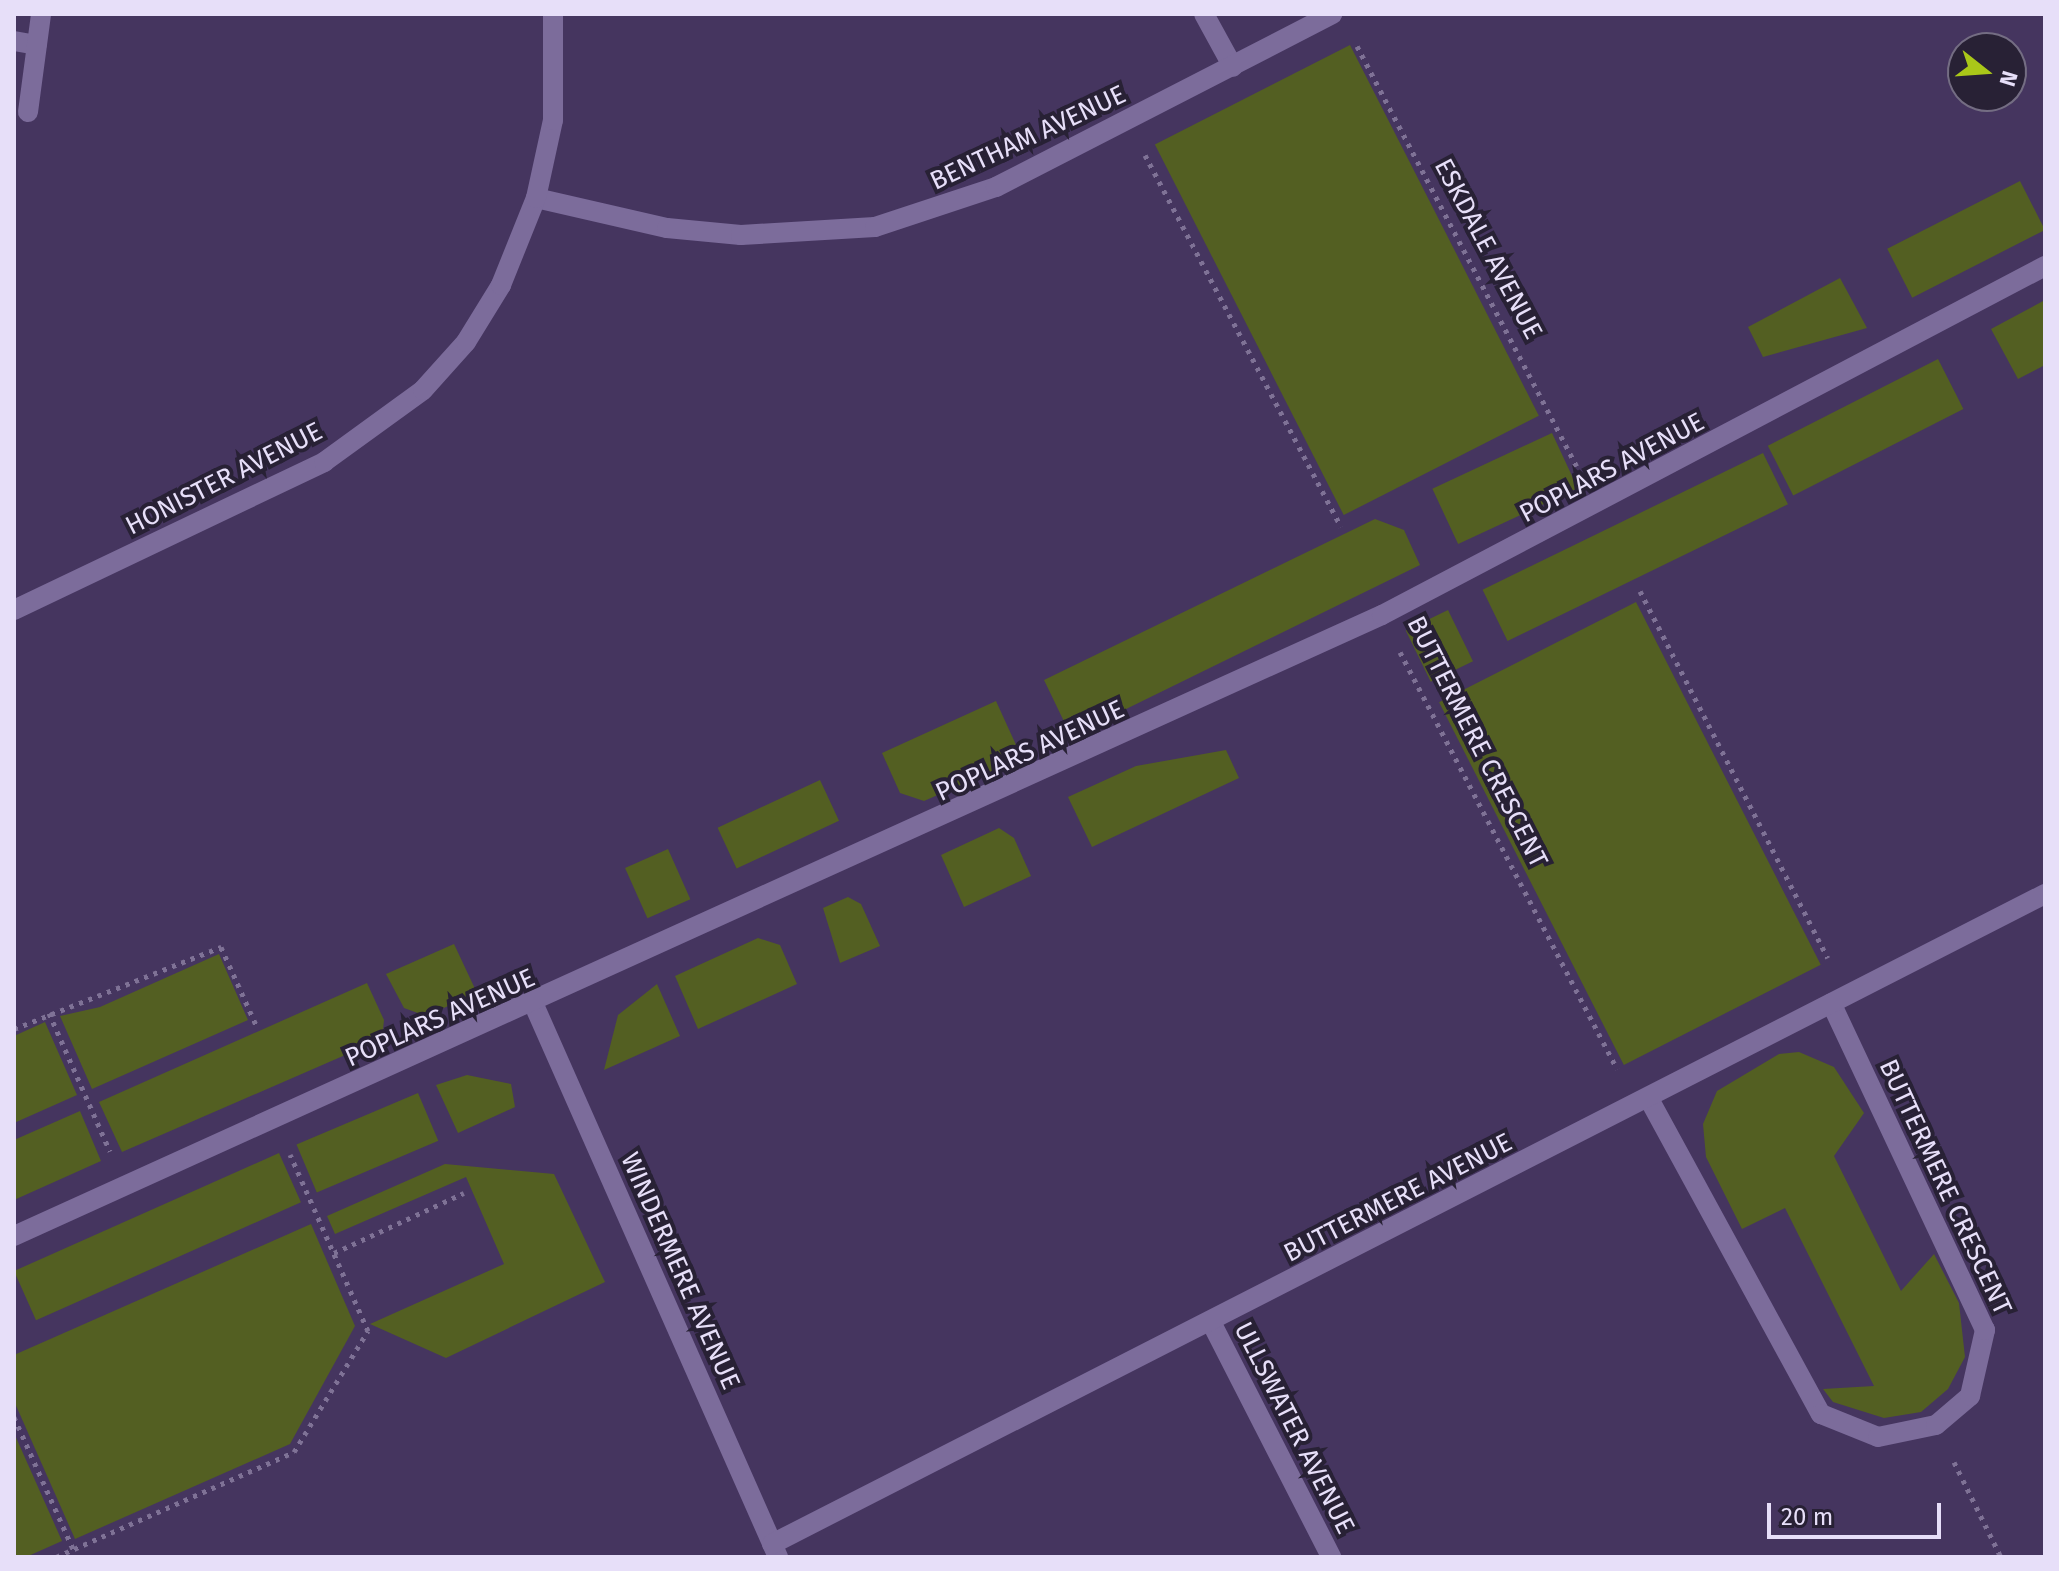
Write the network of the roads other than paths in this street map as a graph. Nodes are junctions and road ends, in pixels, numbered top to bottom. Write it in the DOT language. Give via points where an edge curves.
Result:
graph roads {
  1 [pos="41,14"];
  2 [pos="553,14"];
  3 [pos="1204,14"];
  4 [pos="1332,14"];
  5 [pos="14,41"];
  6 [pos="37,45"];
  7 [pos="1233,67"];
  8 [pos="28,112"];
  9 [pos="536,198"];
  10 [pos="2045,266"];
  11 [pos="14,610"];
  12 [pos="2045,894"];
  13 [pos="1839,999"];
  14 [pos="534,1005"];
  15 [pos="1642,1103"];
  16 [pos="14,1236"];
  17 [pos="1211,1322"];
  18 [pos="775,1550"];
  19 [pos="1331,1557"];
  1 -- 6 [label="street"];
  2 -- 9 [label="street, HONISTER AVENUE" via="553,120"];
  3 -- 7 [label="street"];
  4 -- 7 [label="street, BENTHAM AVENUE"];
  5 -- 6 [label="street"];
  6 -- 8 [label="street"];
  7 -- 9 [label="street, BENTHAM AVENUE" via="996,187 875,227 696,231"];
  9 -- 11 [label="street, HONISTER AVENUE" via="501,285 466,342 423,390 324,462"];
  10 -- 14 [label="street, POPLARS AVENUE" via="1382,615"];
  12 -- 13 [label="street, BUTTERMERE AVENUE"];
  13 -- 15 [label="street, BUTTERMERE AVENUE"];
  13 -- 15 [label="street, BUTTERMERE CRESCENT" via="1985,1330 1970,1396 1936,1425 1878,1437 1821,1414"];
  14 -- 16 [label="street, POPLARS AVENUE"];
  14 -- 18 [label="street, WINDERMERE AVENUE"];
  15 -- 17 [label="street, BUTTERMERE AVENUE"];
  17 -- 18 [label="street, BUTTERMERE AVENUE"];
  17 -- 19 [label="street, ULLSWATER AVENUE"];
}
